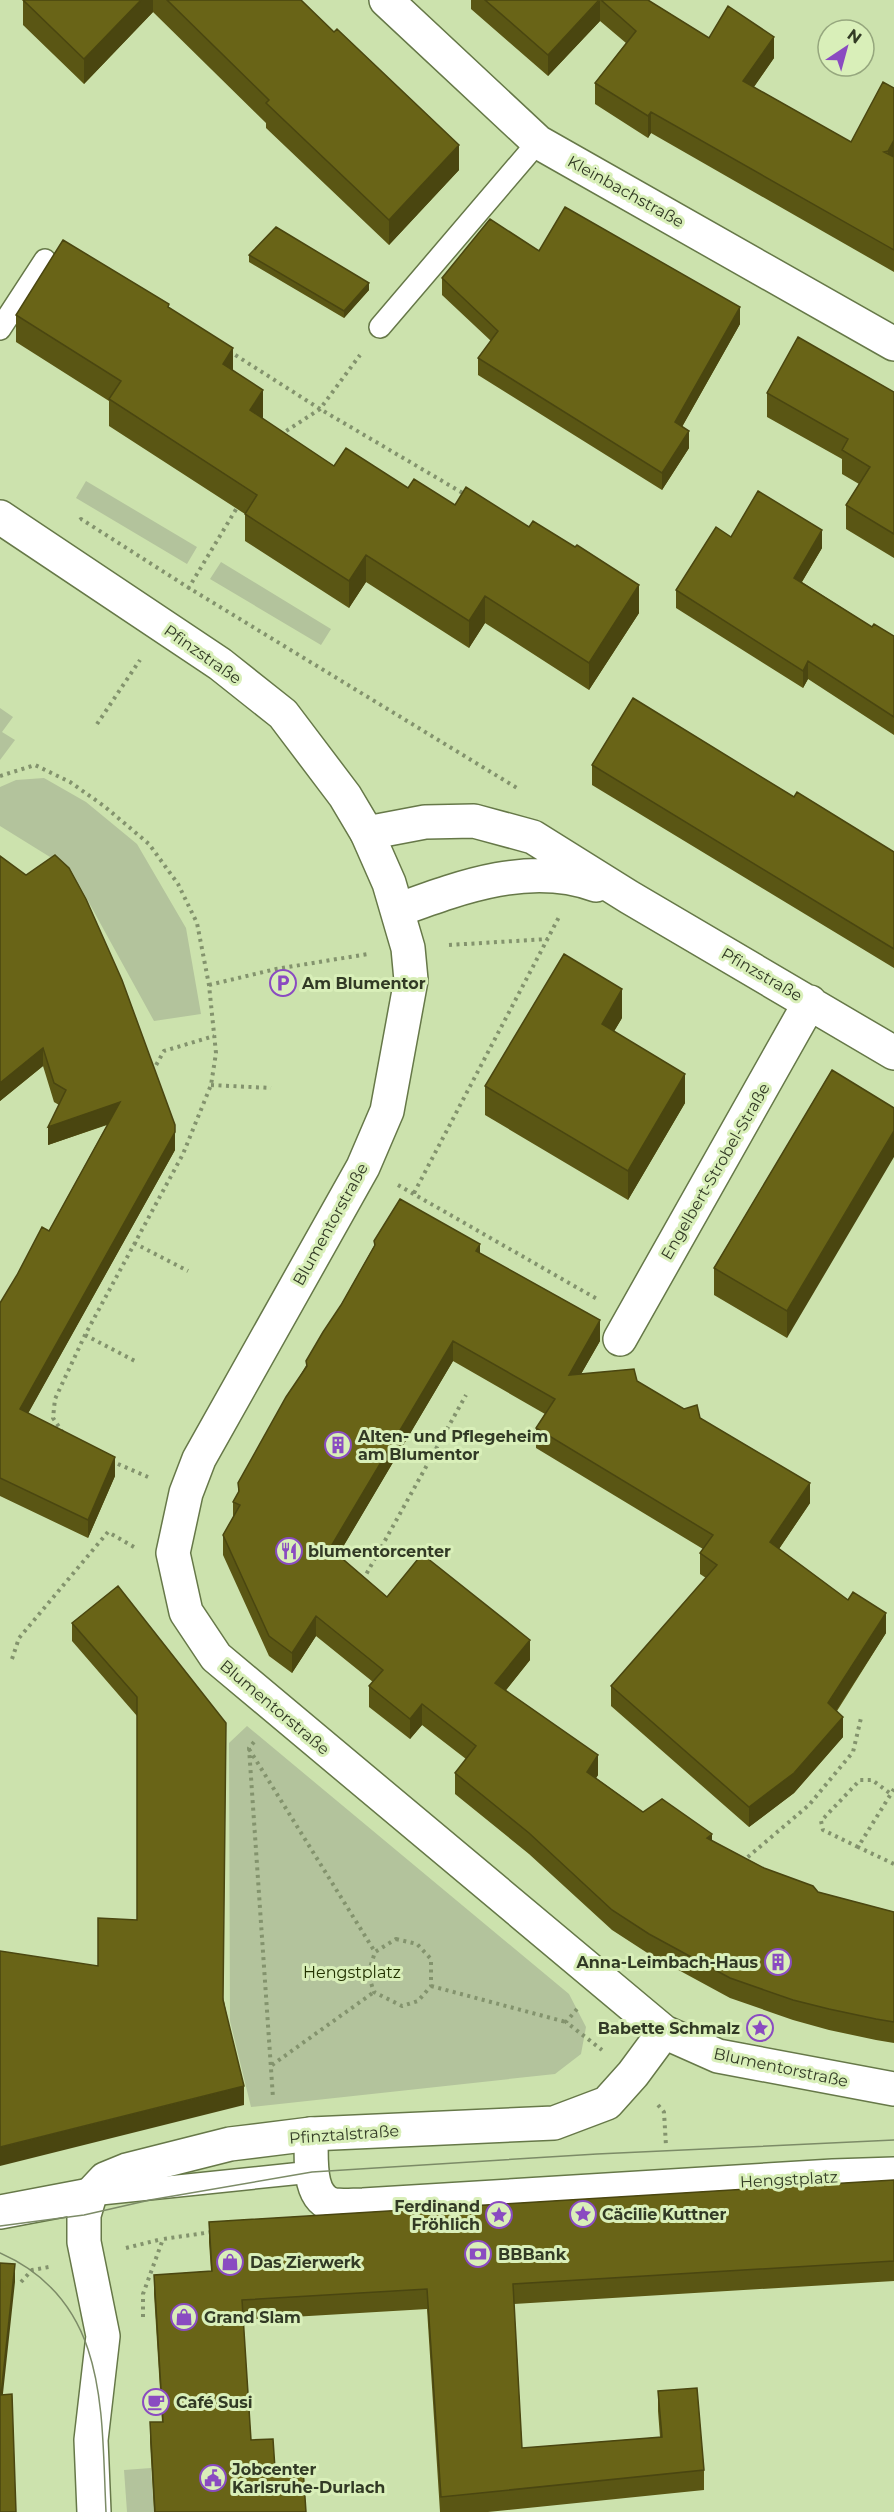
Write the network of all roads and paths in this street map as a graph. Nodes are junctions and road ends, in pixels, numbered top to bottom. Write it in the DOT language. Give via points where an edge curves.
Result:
graph roads {
  1 [pos="386,0"];
  2 [pos="538,142"];
  3 [pos="45,260"];
  4 [pos="380,327"];
  5 [pos="0,329"];
  6 [pos="894,344"];
  7 [pos="224,347"];
  8 [pos="365,348"];
  9 [pos="320,409"];
  10 [pos="276,442"];
  11 [pos="470,497"];
  12 [pos="241,500"];
  13 [pos="0,518"];
  14 [pos="57,555"];
  15 [pos="189,588"];
  16 [pos="163,626"];
  17 [pos="97,724"];
  18 [pos="0,776"];
  19 [pos="521,790"];
  20 [pos="367,833"];
  21 [pos="578,878"];
  22 [pos="629,897"];
  23 [pos="398,910"];
  24 [pos="548,939"];
  25 [pos="408,948"];
  26 [pos="209,985"];
  27 [pos="810,1002"];
  28 [pos="214,1036"];
  29 [pos="894,1053"];
  30 [pos="144,1069"];
  31 [pos="211,1085"];
  32 [pos="271,1088"];
  33 [pos="363,1167"];
  34 [pos="414,1193"];
  35 [pos="134,1243"];
  36 [pos="188,1271"];
  37 [pos="625,1329"];
  38 [pos="84,1335"];
  39 [pos="135,1361"];
  40 [pos="466,1395"];
  41 [pos="66,1436"];
  42 [pos="110,1461"];
  43 [pos="186,1493"];
  44 [pos="173,1553"];
  45 [pos="359,1588"];
  46 [pos="12,1659"];
  47 [pos="280,1712"];
  48 [pos="861,1718"];
  49 [pos="249,1748"];
  50 [pos="894,1789"];
  51 [pos="891,1794"];
  52 [pos="858,1847"];
  53 [pos="894,1864"];
  54 [pos="738,1865"];
  55 [pos="375,1952"];
  56 [pos="431,1986"];
  57 [pos="374,1992"];
  58 [pos="566,2022"];
  59 [pos="664,2032"];
  60 [pos="272,2065"];
  61 [pos="894,2089"];
  62 [pos="311,2134"];
  63 [pos="275,2138"];
  64 [pos="312,2172"];
  65 [pos="894,2174"];
  66 [pos="90,2194"];
  67 [pos="0,2212"];
  68 [pos="220,2231"];
  69 [pos="143,2318"];
  70 [pos="94,2512"];
  1 -- 2 [label="main road, Kleinbachstraße"];
  2 -- 4 [label="lane"];
  2 -- 6 [label="main road, Kleinbachstraße"];
  3 -- 5 [label="lane"];
  7 -- 9 [label="path"];
  8 -- 9 [label="path"];
  9 -- 10 [label="path" via="282,432"];
  9 -- 11 [label="path"];
  12 -- 15 [label="path"];
  13 -- 14 [label="main road, Pfinzstraße"];
  14 -- 15 [label="path" via="81,519"];
  14 -- 16 [label="main road, Pfinzstraße"];
  15 -- 16 [label="path"];
  15 -- 19 [label="path"];
  16 -- 17 [label="path"];
  16 -- 20 [label="main road, Pfinzstraße" via="220,664 283,714 345,796"];
  18 -- 26 [label="path" via="35,765 70,782 149,844 178,884 197,923"];
  20 -- 22 [label="main road, Pfinzstraße" via="425,822 474,821 533,837"];
  20 -- 23 [label="main road, Pfinzstraße"];
  21 -- 22 [label="main road, Pfinzstraße"];
  21 -- 23 [label="main road, Pfinzstraße" via="525,875 478,884"];
  21 -- 24 [label="path"];
  22 -- 27 [label="main road, Pfinzstraße"];
  23 -- 25 [label="main road, Blumentorstraße"];
  24 -- 25 [label="path"];
  24 -- 34 [label="path"];
  25 -- 26 [label="path" via="276,969"];
  25 -- 33 [label="main road, Blumentorstraße" via="411,980 387,1111"];
  26 -- 28 [label="path"];
  27 -- 29 [label="main road, Pfinzstraße"];
  27 -- 37 [label="main road, Engelbert-Strobel-Straße"];
  28 -- 30 [label="path" via="164,1051 154,1067"];
  28 -- 31 [label="path" via="216,1053"];
  31 -- 32 [label="path"];
  31 -- 35 [label="path" via="183,1154"];
  33 -- 34 [label="path"];
  33 -- 43 [label="main road, Blumentorstraße" via="199,1459"];
  34 -- 37 [label="path"];
  35 -- 36 [label="path"];
  35 -- 38 [label="path"];
  38 -- 39 [label="path"];
  38 -- 41 [label="path" via="55,1399 53,1418"];
  40 -- 45 [label="path"];
  42 -- 43 [label="path"];
  43 -- 44 [label="main road, Blumentorstraße"];
  44 -- 46 [label="path" via="132,1546 108,1532 19,1638"];
  44 -- 47 [label="main road, Blumentorstraße" via="186,1612 216,1657"];
  47 -- 49 [label="path"];
  47 -- 59 [label="main road, Blumentorstraße"];
  48 -- 54 [label="path" via="853,1752 809,1805"];
  49 -- 55 [label="path"];
  49 -- 60 [label="path"];
  50 -- 51 [label="path"];
  51 -- 52 [label="path"];
  51 -- 52 [label="path" via="872,1780 860,1780 821,1821 823,1830"];
  52 -- 53 [label="path"];
  55 -- 56 [label="path" via="396,1940 417,1944 431,1959"];
  55 -- 57 [label="path" via="368,1974"];
  56 -- 57 [label="path" via="418,2001 402,2006"];
  56 -- 58 [label="path"];
  57 -- 60 [label="path"];
  59 -- 61 [label="main road, Blumentorstraße" via="718,2056"];
  59 -- 62 [label="main road, Pfinztalstraße" via="607,2103 554,2123"];
  60 -- 63 [label="path"];
  62 -- 63 [label="main road, Pfinztalstraße"];
  62 -- 64 [label="main road, Hengstplatz"];
  63 -- 66 [label="main road, Pfinztalstraße" via="230,2144 127,2170 105,2179"];
  64 -- 65 [label="main road, Hengstplatz" via="317,2192 332,2204 363,2205"];
  64 -- 66 [label="lane"];
  66 -- 67 [label="main road, Pfinztalstraße"];
  66 -- 70 [label="main road" via="84,2215 84,2241 103,2336 91,2440"];
  68 -- 69 [label="path" via="163,2239 143,2294"];
}
